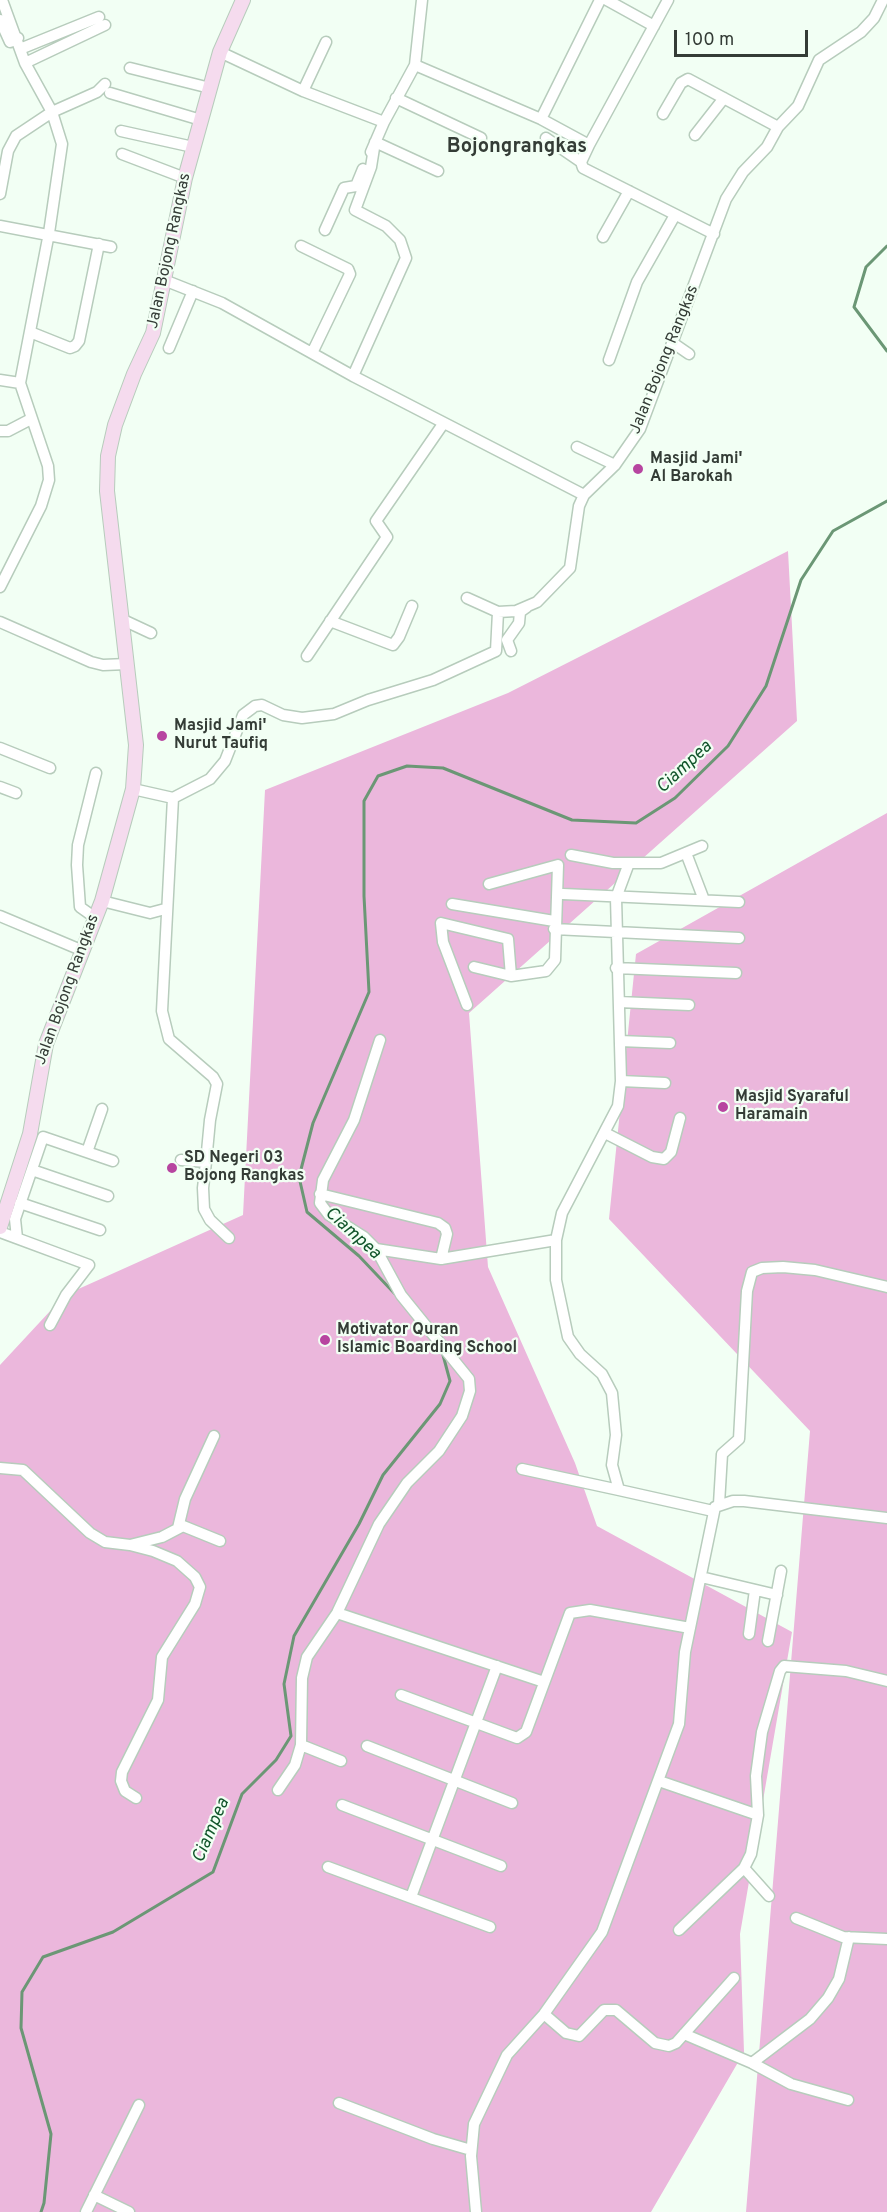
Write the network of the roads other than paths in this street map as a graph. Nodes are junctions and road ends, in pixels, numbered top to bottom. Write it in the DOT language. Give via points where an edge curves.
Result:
graph roads {
  1 [pos="2,0"];
  2 [pos="243,0"];
  3 [pos="422,0"];
  4 [pos="600,0"];
  5 [pos="607,0"];
  6 [pos="668,0"];
  7 [pos="883,0"];
  8 [pos="0,20"];
  9 [pos="654,26"];
  10 [pos="326,42"];
  11 [pos="19,44"];
  12 [pos="220,52"];
  13 [pos="25,63"];
  14 [pos="415,65"];
  15 [pos="130,68"];
  16 [pos="210,88"];
  17 [pos="303,91"];
  18 [pos="396,98"];
  19 [pos="724,98"];
  20 [pos="52,112"];
  21 [pos="663,114"];
  22 [pos="541,119"];
  23 [pos="201,120"];
  24 [pos="384,122"];
  25 [pos="778,127"];
  26 [pos="121,131"];
  27 [pos="694,135"];
  28 [pos="481,138"];
  29 [pos="546,138"];
  30 [pos="374,145"];
  31 [pos="589,145"];
  32 [pos="193,147"];
  33 [pos="122,154"];
  34 [pos="581,162"];
  35 [pos="438,171"];
  36 [pos="185,178"];
  37 [pos="629,191"];
  38 [pos="0,194"];
  39 [pos="675,215"];
  40 [pos="0,226"];
  41 [pos="325,230"];
  42 [pos="49,233"];
  43 [pos="714,234"];
  44 [pos="603,237"];
  45 [pos="301,246"];
  46 [pos="164,280"];
  47 [pos="193,291"];
  48 [pos="30,332"];
  49 [pos="673,343"];
  50 [pos="169,348"];
  51 [pos="313,351"];
  52 [pos="689,354"];
  53 [pos="609,360"];
  54 [pos="353,376"];
  55 [pos="0,380"];
  56 [pos="20,382"];
  57 [pos="31,419"];
  58 [pos="443,424"];
  59 [pos="0,431"];
  60 [pos="577,447"];
  61 [pos="615,465"];
  62 [pos="584,495"];
  63 [pos="0,587"];
  64 [pos="467,598"];
  65 [pos="412,606"];
  66 [pos="528,607"];
  67 [pos="498,612"];
  68 [pos="121,619"];
  69 [pos="330,621"];
  70 [pos="0,622"];
  71 [pos="151,633"];
  72 [pos="511,651"];
  73 [pos="307,656"];
  74 [pos="127,664"];
  75 [pos="0,748"];
  76 [pos="50,768"];
  77 [pos="96,773"];
  78 [pos="0,787"];
  79 [pos="133,789"];
  80 [pos="16,793"];
  81 [pos="173,798"];
  82 [pos="702,846"];
  83 [pos="686,853"];
  84 [pos="572,855"];
  85 [pos="629,863"];
  86 [pos="489,884"];
  87 [pos="563,894"];
  88 [pos="616,898"];
  89 [pos="704,900"];
  90 [pos="102,901"];
  91 [pos="739,902"];
  92 [pos="452,904"];
  93 [pos="165,909"];
  94 [pos="0,916"];
  95 [pos="94,917"];
  96 [pos="554,925"];
  97 [pos="615,932"];
  98 [pos="739,938"];
  99 [pos="81,950"];
  100 [pos="474,967"];
  101 [pos="616,968"];
  102 [pos="736,973"];
  103 [pos="511,976"];
  104 [pos="619,1002"];
  105 [pos="467,1005"];
  106 [pos="689,1005"];
  107 [pos="380,1040"];
  108 [pos="620,1041"];
  109 [pos="670,1043"];
  110 [pos="621,1081"];
  111 [pos="665,1083"];
  112 [pos="102,1109"];
  113 [pos="680,1118"];
  114 [pos="605,1133"];
  115 [pos="87,1152"];
  116 [pos="181,1160"];
  117 [pos="113,1161"];
  118 [pos="206,1162"];
  119 [pos="32,1170"];
  120 [pos="320,1194"];
  121 [pos="108,1196"];
  122 [pos="20,1203"];
  123 [pos="0,1230"];
  124 [pos="100,1230"];
  125 [pos="17,1238"];
  126 [pos="229,1238"];
  127 [pos="556,1240"];
  128 [pos="376,1249"];
  129 [pos="441,1259"];
  130 [pos="887,1287"];
  131 [pos="50,1324"];
  132 [pos="214,1436"];
  133 [pos="0,1468"];
  134 [pos="522,1469"];
  135 [pos="620,1490"];
  136 [pos="716,1507"];
  137 [pos="887,1518"];
  138 [pos="178,1528"];
  139 [pos="220,1541"];
  140 [pos="130,1545"];
  141 [pos="781,1571"];
  142 [pos="701,1577"];
  143 [pos="755,1590"];
  144 [pos="777,1595"];
  145 [pos="337,1612"];
  146 [pos="690,1628"];
  147 [pos="749,1634"];
  148 [pos="768,1641"];
  149 [pos="497,1666"];
  150 [pos="887,1681"];
  151 [pos="544,1682"];
  152 [pos="401,1695"];
  153 [pos="475,1725"];
  154 [pos="301,1745"];
  155 [pos="367,1746"];
  156 [pos="341,1761"];
  157 [pos="455,1781"];
  158 [pos="659,1781"];
  159 [pos="278,1790"];
  160 [pos="136,1798"];
  161 [pos="512,1803"];
  162 [pos="342,1805"];
  163 [pos="758,1815"];
  164 [pos="432,1841"];
  165 [pos="501,1866"];
  166 [pos="328,1867"];
  167 [pos="744,1868"];
  168 [pos="769,1896"];
  169 [pos="411,1897"];
  170 [pos="796,1918"];
  171 [pos="490,1927"];
  172 [pos="679,1930"];
  173 [pos="849,1937"];
  174 [pos="887,1939"];
  175 [pos="734,1978"];
  176 [pos="544,2014"];
  177 [pos="684,2034"];
  178 [pos="753,2063"];
  179 [pos="848,2100"];
  180 [pos="339,2103"];
  181 [pos="139,2105"];
  182 [pos="471,2150"];
  183 [pos="94,2195"];
  184 [pos="86,2212"];
  185 [pos="129,2212"];
  186 [pos="476,2212"];
  1 -- 11 [label="street"];
  2 -- 12 [label="main road, Jalan Bojong Rangkas"];
  3 -- 14 [label="street"];
  4 -- 22 [label="street"];
  5 -- 9 [label="street"];
  6 -- 9 [label="street"];
  7 -- 25 [label="street, Jalan Bojong Rangkas" via="861,32 819,60 798,106"];
  8 -- 11 [label="street" via="10,42"];
  9 -- 31 [label="street"];
  10 -- 17 [label="street"];
  11 -- 13 [label="street"];
  11 -- 13 [label="street" via="102,21"];
  12 -- 16 [label="main road, Jalan Bojong Rangkas"];
  12 -- 17 [label="street"];
  13 -- 20 [label="street"];
  14 -- 18 [label="street"];
  14 -- 22 [label="street"];
  15 -- 16 [label="street"];
  16 -- 23 [label="main road, Jalan Bojong Rangkas"];
  17 -- 24 [label="street"];
  18 -- 24 [label="street"];
  18 -- 28 [label="street"];
  19 -- 21 [label="street" via="688,79 681,82"];
  19 -- 25 [label="street"];
  19 -- 27 [label="street"];
  20 -- 23 [label="street" via="107,88"];
  20 -- 38 [label="street" via="11,143"];
  20 -- 42 [label="street" via="62,144"];
  22 -- 31 [label="street"];
  23 -- 32 [label="main road, Jalan Bojong Rangkas"];
  24 -- 30 [label="street"];
  25 -- 43 [label="street, Jalan Bojong Rangkas" via="726,199"];
  26 -- 32 [label="street"];
  29 -- 34 [label="street"];
  30 -- 35 [label="street"];
  30 -- 41 [label="street" via="356,186 344,189"];
  30 -- 54 [label="street" via="371,167 355,210 386,226 400,240 406,258"];
  31 -- 34 [label="street"];
  32 -- 36 [label="main road, Jalan Bojong Rangkas"];
  33 -- 36 [label="street"];
  34 -- 37 [label="street" via="583,168"];
  36 -- 46 [label="main road, Jalan Bojong Rangkas"];
  37 -- 39 [label="street"];
  37 -- 44 [label="street"];
  39 -- 43 [label="street"];
  39 -- 53 [label="street" via="637,282"];
  40 -- 42 [label="street"];
  42 -- 48 [label="street"];
  42 -- 48 [label="street" via="105,246 75,346 70,348"];
  43 -- 49 [label="street, Jalan Bojong Rangkas"];
  45 -- 51 [label="street" via="348,269 350,274"];
  46 -- 47 [label="street"];
  46 -- 68 [label="main road, Jalan Bojong Rangkas" via="153,333 130,384 108,456 106,491"];
  47 -- 50 [label="street"];
  47 -- 51 [label="street"];
  48 -- 56 [label="street"];
  49 -- 52 [label="street"];
  49 -- 61 [label="street, Jalan Bojong Rangkas" via="640,429"];
  51 -- 54 [label="street"];
  54 -- 58 [label="street"];
  55 -- 56 [label="street"];
  56 -- 57 [label="street"];
  57 -- 59 [label="street"];
  57 -- 63 [label="street" via="48,466 49,480 41,506"];
  58 -- 62 [label="street"];
  58 -- 69 [label="street" via="376,521 387,537"];
  60 -- 61 [label="street"];
  61 -- 62 [label="street, Jalan Bojong Rangkas"];
  62 -- 66 [label="street" via="570,568"];
  64 -- 67 [label="street"];
  65 -- 69 [label="street" via="393,645"];
  66 -- 67 [label="street"];
  66 -- 72 [label="street" via="520,612 519,623 507,640"];
  67 -- 81 [label="street" via="496,651 433,680 316,718 283,715 262,705 248,710 219,772"];
  68 -- 71 [label="street"];
  68 -- 74 [label="main road, Jalan Bojong Rangkas"];
  69 -- 73 [label="street"];
  70 -- 74 [label="street" via="103,666"];
  74 -- 79 [label="main road, Jalan Bojong Rangkas" via="136,745"];
  75 -- 76 [label="street"];
  77 -- 95 [label="street" via="77,865 80,907"];
  78 -- 80 [label="street"];
  79 -- 81 [label="street"];
  79 -- 90 [label="main road, Jalan Bojong Rangkas"];
  81 -- 93 [label="street"];
  82 -- 83 [label="street"];
  83 -- 85 [label="street" via="661,863"];
  83 -- 89 [label="street"];
  84 -- 85 [label="street"];
  85 -- 88 [label="street"];
  86 -- 96 [label="street" via="558,866"];
  87 -- 88 [label="street"];
  88 -- 89 [label="street"];
  88 -- 97 [label="street"];
  89 -- 91 [label="street"];
  90 -- 93 [label="street" via="150,913"];
  90 -- 95 [label="main road, Jalan Bojong Rangkas"];
  92 -- 96 [label="street"];
  93 -- 118 [label="street" via="162,1011 166,1031 173,1043 217,1080"];
  94 -- 99 [label="street"];
  95 -- 99 [label="main road, Jalan Bojong Rangkas"];
  96 -- 97 [label="street"];
  96 -- 103 [label="street" via="553,964 535,974"];
  97 -- 98 [label="street"];
  97 -- 101 [label="street"];
  99 -- 123 [label="main road, Jalan Bojong Rangkas" via="46,1044 30,1134"];
  100 -- 103 [label="street"];
  101 -- 102 [label="street"];
  101 -- 104 [label="street"];
  103 -- 105 [label="street" via="508,939 441,922 443,942"];
  104 -- 106 [label="street"];
  104 -- 108 [label="street"];
  107 -- 120 [label="street" via="354,1120 322,1180"];
  108 -- 109 [label="street"];
  108 -- 110 [label="street"];
  110 -- 111 [label="street"];
  110 -- 114 [label="street" via="618,1106"];
  112 -- 115 [label="street"];
  113 -- 114 [label="street" via="671,1152 664,1159 652,1157"];
  114 -- 127 [label="street" via="562,1213"];
  115 -- 117 [label="street"];
  115 -- 119 [label="street" via="43,1137"];
  116 -- 118 [label="street"];
  118 -- 126 [label="street" via="204,1209"];
  119 -- 121 [label="street"];
  119 -- 122 [label="street"];
  120 -- 128 [label="street" via="322,1209"];
  120 -- 129 [label="street" via="438,1223 447,1234"];
  122 -- 124 [label="street"];
  122 -- 125 [label="street" via="15,1219"];
  123 -- 125 [label="street"];
  125 -- 131 [label="street" via="89,1265"];
  127 -- 129 [label="street"];
  127 -- 135 [label="street" via="556,1280 565,1328 572,1345 602,1374 612,1393 616,1435 612,1465"];
  128 -- 129 [label="street"];
  128 -- 145 [label="street" via="401,1295 469,1379 470,1391 462,1416 439,1451 407,1483 379,1524"];
  130 -- 136 [label="street" via="815,1270 783,1267 752,1272 747,1291 740,1439 722,1454"];
  132 -- 138 [label="street" via="185,1499"];
  133 -- 140 [label="street" via="23,1470 98,1538"];
  134 -- 135 [label="street"];
  135 -- 136 [label="street"];
  136 -- 137 [label="street" via="744,1501"];
  136 -- 142 [label="street"];
  138 -- 139 [label="street" via="188,1527"];
  138 -- 140 [label="street" via="162,1537"];
  140 -- 160 [label="street" via="177,1562 195,1576 200,1587 195,1604 162,1657 158,1700 122,1772 125,1791"];
  141 -- 144 [label="street"];
  142 -- 143 [label="street"];
  142 -- 146 [label="street"];
  143 -- 144 [label="street"];
  143 -- 147 [label="street"];
  144 -- 148 [label="street"];
  145 -- 149 [label="street"];
  145 -- 154 [label="street" via="303,1669"];
  146 -- 151 [label="street" via="610,1613 574,1611"];
  146 -- 158 [label="street" via="681,1718"];
  149 -- 151 [label="street"];
  149 -- 153 [label="street"];
  150 -- 163 [label="street" via="846,1671 784,1666 762,1732 756,1776"];
  151 -- 153 [label="street" via="521,1737"];
  152 -- 153 [label="street"];
  153 -- 157 [label="street"];
  154 -- 156 [label="street"];
  154 -- 159 [label="street" via="295,1765"];
  155 -- 157 [label="street"];
  157 -- 161 [label="street"];
  157 -- 164 [label="street"];
  158 -- 163 [label="street"];
  158 -- 176 [label="street" via="602,1932"];
  162 -- 164 [label="street"];
  163 -- 167 [label="street" via="751,1854"];
  164 -- 165 [label="street"];
  164 -- 169 [label="street"];
  166 -- 169 [label="street"];
  167 -- 168 [label="street"];
  167 -- 172 [label="street"];
  169 -- 171 [label="street"];
  170 -- 173 [label="street"];
  173 -- 174 [label="street"];
  173 -- 178 [label="street" via="839,1979 828,1998 810,2019"];
  175 -- 177 [label="street"];
  176 -- 177 [label="street" via="572,2035 579,2036 608,2008 661,2045 669,2046"];
  176 -- 182 [label="street" via="507,2055 474,2124"];
  177 -- 178 [label="street"];
  178 -- 179 [label="street" via="790,2084"];
  180 -- 182 [label="street"];
  181 -- 183 [label="street"];
  182 -- 186 [label="street"];
  183 -- 184 [label="street"];
  183 -- 185 [label="street"];
}
